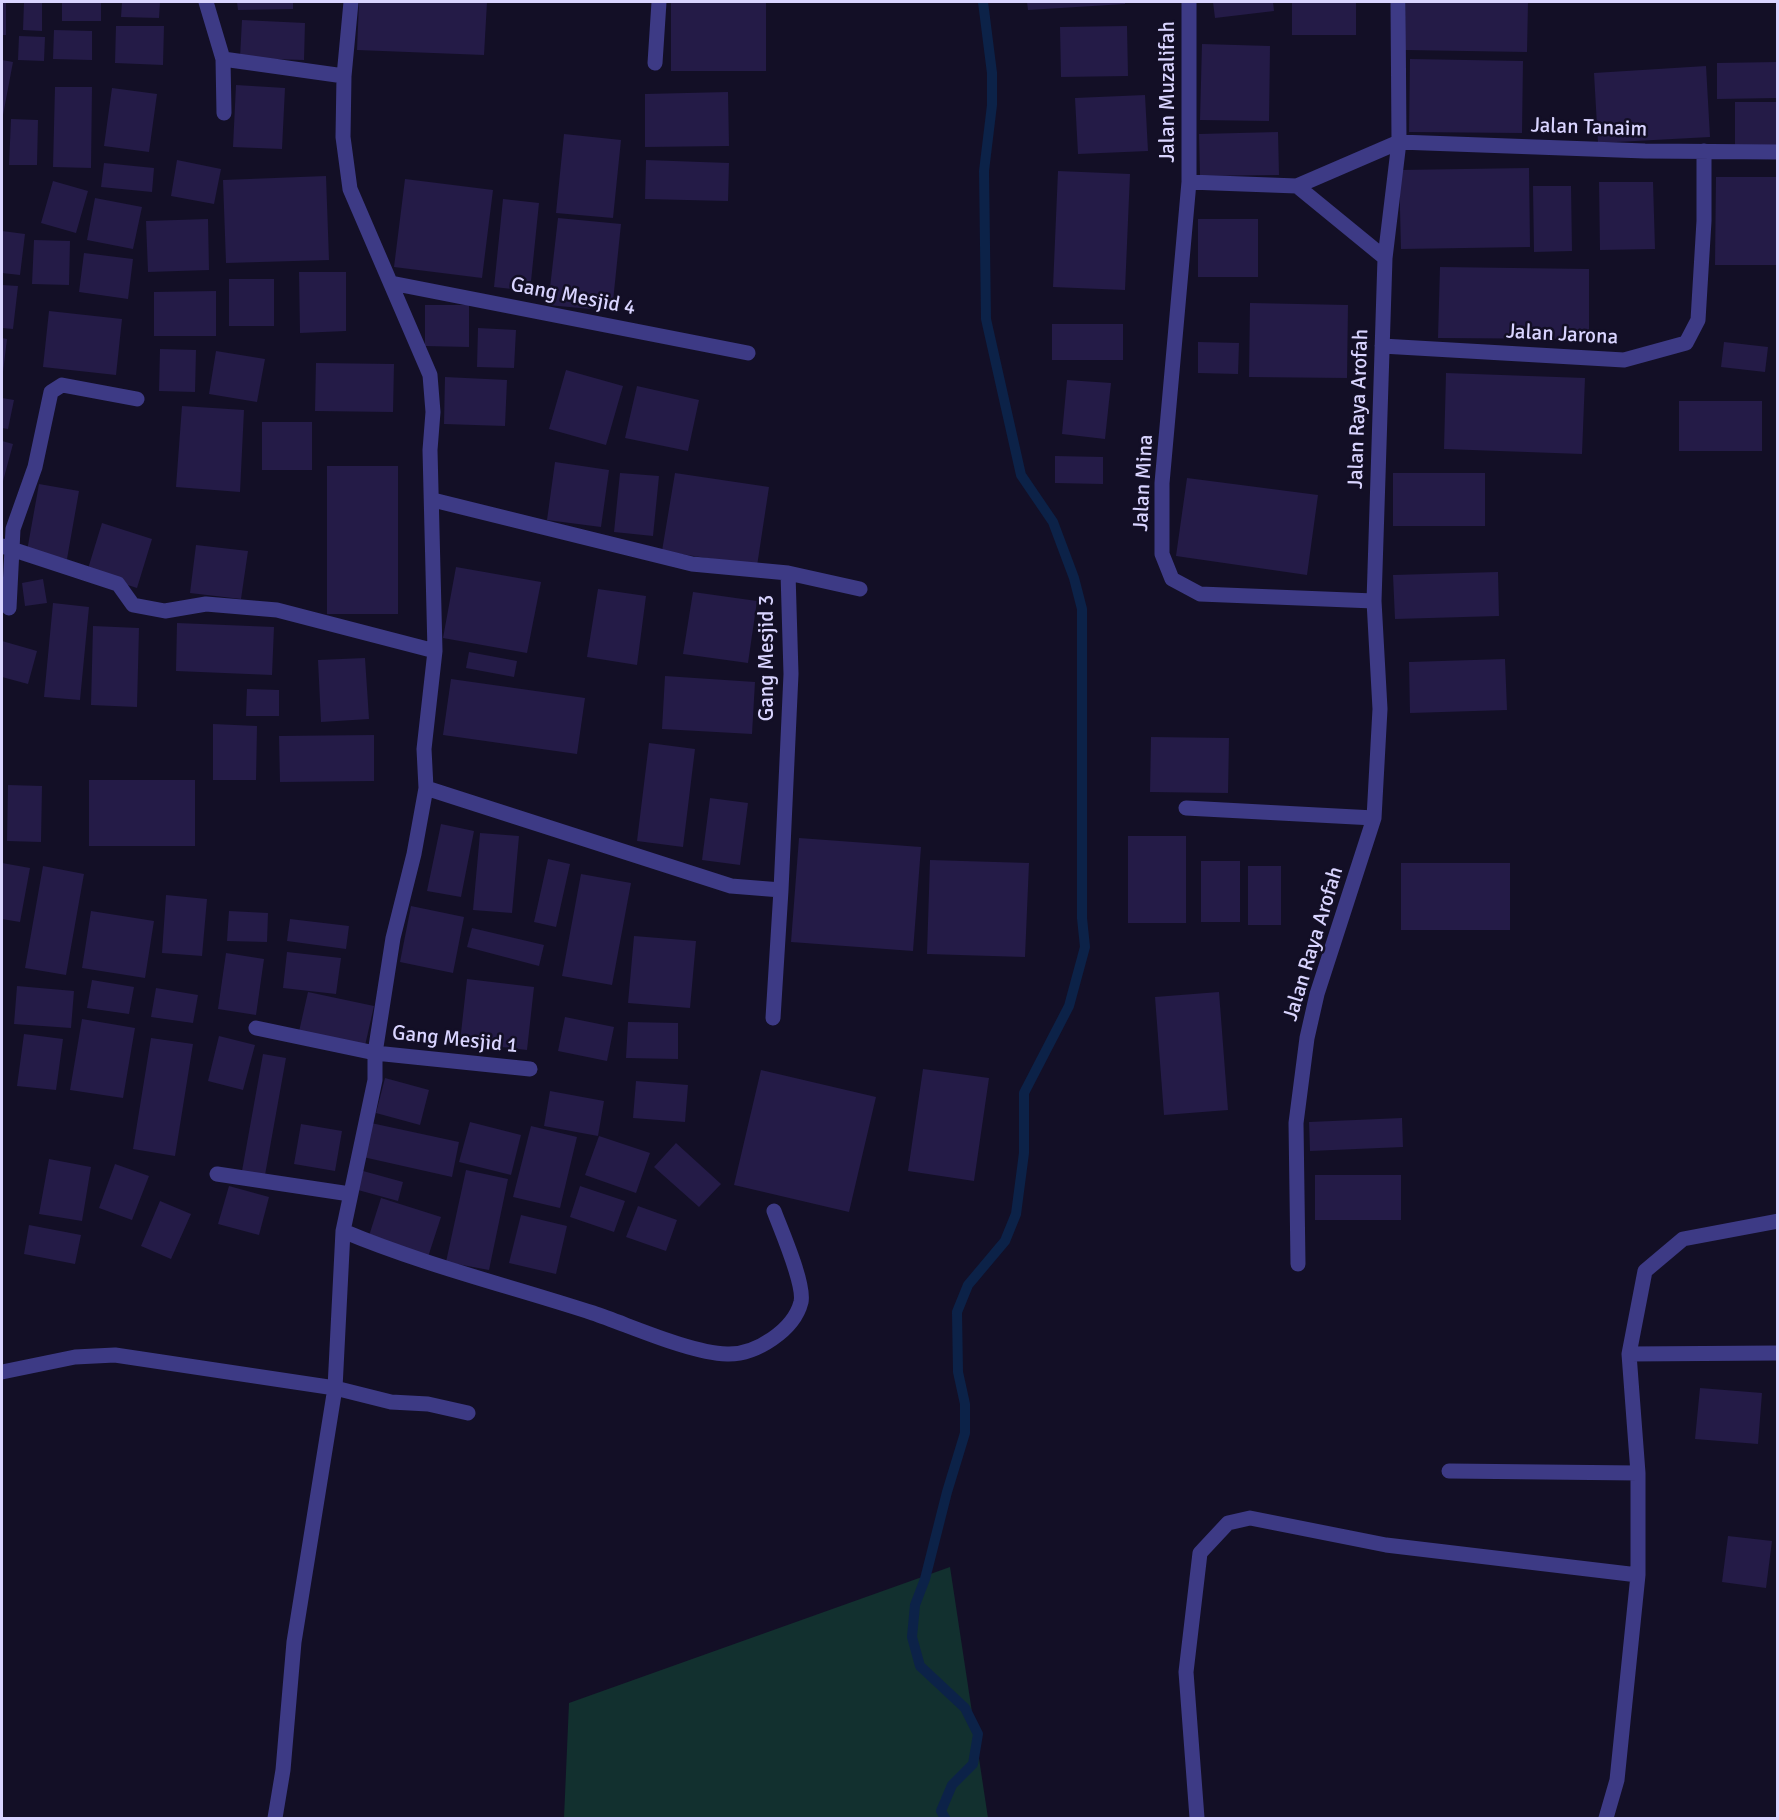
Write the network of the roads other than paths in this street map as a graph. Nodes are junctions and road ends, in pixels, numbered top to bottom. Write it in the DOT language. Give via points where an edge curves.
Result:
graph roads {
  1 [pos="206,2"];
  2 [pos="351,2"];
  3 [pos="659,2"];
  4 [pos="1189,2"];
  5 [pos="1398,2"];
  6 [pos="223,59"];
  7 [pos="655,63"];
  8 [pos="344,76"];
  9 [pos="224,113"];
  10 [pos="1399,142"];
  11 [pos="1704,151"];
  12 [pos="1778,152"];
  13 [pos="1189,182"];
  14 [pos="1297,186"];
  15 [pos="1385,258"];
  16 [pos="391,283"];
  17 [pos="1382,346"];
  18 [pos="748,353"];
  19 [pos="137,399"];
  20 [pos="433,500"];
  21 [pos="6,547"];
  22 [pos="788,573"];
  23 [pos="860,589"];
  24 [pos="1374,601"];
  25 [pos="9,608"];
  26 [pos="435,651"];
  27 [pos="426,788"];
  28 [pos="1186,808"];
  29 [pos="1374,818"];
  30 [pos="781,890"];
  31 [pos="773,1018"];
  32 [pos="256,1028"];
  33 [pos="375,1053"];
  34 [pos="530,1069"];
  35 [pos="217,1174"];
  36 [pos="350,1194"];
  37 [pos="774,1211"];
  38 [pos="1778,1221"];
  39 [pos="343,1231"];
  40 [pos="1298,1264"];
  41 [pos="1778,1353"];
  42 [pos="1629,1354"];
  43 [pos="2,1371"];
  44 [pos="335,1388"];
  45 [pos="468,1413"];
  46 [pos="1449,1471"];
  47 [pos="1638,1473"];
  48 [pos="1638,1575"];
  49 [pos="275,1818"];
  50 [pos="1197,1818"];
  51 [pos="1606,1818"];
  1 -- 6 [label="street"];
  2 -- 8 [label="street"];
  3 -- 7 [label="street"];
  4 -- 13 [label="street, Jalan Muzalifah"];
  5 -- 10 [label="street, Jalan Raya Arofah"];
  6 -- 8 [label="street"];
  6 -- 9 [label="street"];
  8 -- 16 [label="street" via="343,137 350,189"];
  10 -- 11 [label="street, Jalan Tanaim"];
  10 -- 14 [label="street"];
  10 -- 15 [label="street, Jalan Raya Arofah"];
  11 -- 12 [label="street, Jalan Tanaim"];
  11 -- 17 [label="street, Jalan Jarona" via="1698,320 1686,343 1624,360"];
  13 -- 14 [label="street"];
  13 -- 24 [label="street, Jalan Mina" via="1162,483 1162,554 1172,579 1200,594"];
  14 -- 15 [label="street"];
  15 -- 17 [label="street, Jalan Raya Arofah"];
  16 -- 18 [label="street, Gang Mesjid 4"];
  16 -- 20 [label="street" via="430,375"];
  17 -- 24 [label="street, Jalan Raya Arofah"];
  19 -- 21 [label="street" via="62,385 51,392 35,467"];
  20 -- 22 [label="street, Gang Mesjid 3" via="692,564"];
  20 -- 26 [label="street"];
  21 -- 25 [label="street"];
  21 -- 26 [label="street" via="118,584 133,605 165,611 206,604 277,610"];
  22 -- 23 [label="street"];
  22 -- 30 [label="street, Gang Mesjid 3" via="791,674"];
  24 -- 29 [label="street, Jalan Raya Arofah" via="1380,709"];
  26 -- 27 [label="street" via="424,749"];
  27 -- 30 [label="street" via="731,886"];
  27 -- 33 [label="street" via="393,938"];
  28 -- 29 [label="street"];
  29 -- 40 [label="street, Jalan Raya Arofah" via="1317,994 1307,1038 1296,1123"];
  30 -- 31 [label="street, Gang Mesjid 3"];
  32 -- 33 [label="street, Gang Mesjid 1"];
  33 -- 34 [label="street, Gang Mesjid 1"];
  33 -- 36 [label="street" via="375,1080"];
  35 -- 36 [label="street"];
  36 -- 39 [label="street"];
  37 -- 39 [label="street" via="796,1270 801,1301 788,1323 767,1343 728,1354 516,1291"];
  38 -- 42 [label="street" via="1683,1239 1646,1271"];
  39 -- 44 [label="street"];
  41 -- 42 [label="street"];
  42 -- 47 [label="street"];
  43 -- 44 [label="street" via="75,1357 115,1355"];
  44 -- 45 [label="street" via="391,1402 428,1404"];
  44 -- 49 [label="street" via="294,1642 284,1770"];
  46 -- 47 [label="street"];
  47 -- 48 [label="street"];
  48 -- 50 [label="street" via="1386,1545 1250,1518 1228,1523 1200,1553 1186,1672"];
  48 -- 51 [label="street" via="1617,1780"];
}
